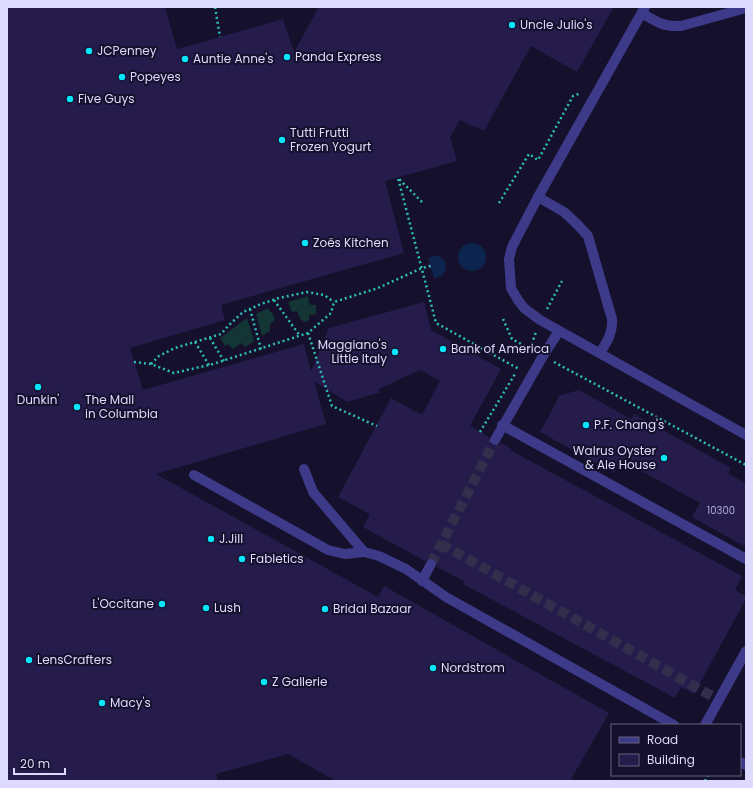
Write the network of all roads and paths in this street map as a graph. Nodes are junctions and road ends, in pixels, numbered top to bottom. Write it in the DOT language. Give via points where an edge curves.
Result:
graph roads {
  1 [pos="215,7"];
  2 [pos="746,8"];
  3 [pos="643,10"];
  4 [pos="220,37"];
  5 [pos="584,92"];
  6 [pos="538,197"];
  7 [pos="422,202"];
  8 [pos="499,203"];
  9 [pos="431,266"];
  10 [pos="422,268"];
  11 [pos="562,281"];
  12 [pos="274,300"];
  13 [pos="334,302"];
  14 [pos="250,309"];
  15 [pos="503,319"];
  16 [pos="540,320"];
  17 [pos="559,331"];
  18 [pos="308,333"];
  19 [pos="300,336"];
  20 [pos="210,338"];
  21 [pos="195,342"];
  22 [pos="261,349"];
  23 [pos="530,349"];
  24 [pos="600,354"];
  25 [pos="526,356"];
  26 [pos="543,356"];
  27 [pos="224,361"];
  28 [pos="134,362"];
  29 [pos="522,362"];
  30 [pos="151,364"];
  31 [pos="209,365"];
  32 [pos="519,369"];
  33 [pos="502,425"];
  34 [pos="377,426"];
  35 [pos="480,432"];
  36 [pos="746,435"];
  37 [pos="495,440"];
  38 [pos="746,465"];
  39 [pos="304,469"];
  40 [pos="194,475"];
  41 [pos="364,552"];
  42 [pos="746,559"];
  43 [pos="431,564"];
  44 [pos="422,581"];
  45 [pos="746,651"];
  46 [pos="672,724"];
  47 [pos="706,724"];
  1 -- 4 [label="path"];
  2 -- 3 [label="lane" via="681,26 658,23"];
  3 -- 6 [label="lane"];
  5 -- 8 [label="path" via="573,96 538,160 529,154"];
  6 -- 16 [label="lane" via="512,247 509,259 511,288 524,308"];
  6 -- 24 [label="lane" via="564,212 588,236 612,319 611,335"];
  7 -- 10 [label="path" via="398,178"];
  9 -- 10 [label="path"];
  10 -- 13 [label="path" via="378,288"];
  10 -- 32 [label="path" via="436,323"];
  11 -- 16 [label="path"];
  12 -- 13 [label="path" via="307,292 324,295"];
  12 -- 14 [label="path"];
  12 -- 19 [label="path"];
  13 -- 18 [label="path" via="331,313"];
  14 -- 20 [label="path" via="243,312 221,334"];
  14 -- 22 [label="path"];
  15 -- 23 [label="path" via="512,339"];
  16 -- 17 [label="lane"];
  16 -- 23 [label="path"];
  17 -- 24 [label="lane"];
  17 -- 26 [label="lane"];
  18 -- 19 [label="path"];
  18 -- 34 [label="path" via="332,406"];
  19 -- 22 [label="path"];
  20 -- 21 [label="path"];
  20 -- 27 [label="path"];
  21 -- 30 [label="path" via="175,348 159,356"];
  21 -- 31 [label="path"];
  22 -- 27 [label="path"];
  23 -- 25 [label="path"];
  23 -- 26 [label="path"];
  24 -- 36 [label="lane"];
  26 -- 33 [label="lane"];
  26 -- 38 [label="path"];
  27 -- 31 [label="path"];
  28 -- 30 [label="path"];
  29 -- 32 [label="path"];
  30 -- 31 [label="path" via="174,373"];
  32 -- 35 [label="path"];
  33 -- 37 [label="lane"];
  33 -- 42 [label="lane"];
  39 -- 41 [label="lane" via="313,492"];
  40 -- 41 [label="lane" via="328,550 345,554"];
  41 -- 44 [label="lane" via="406,569"];
  43 -- 44 [label="lane"];
  44 -- 46 [label="lane"];
  45 -- 47 [label="lane"];
}
